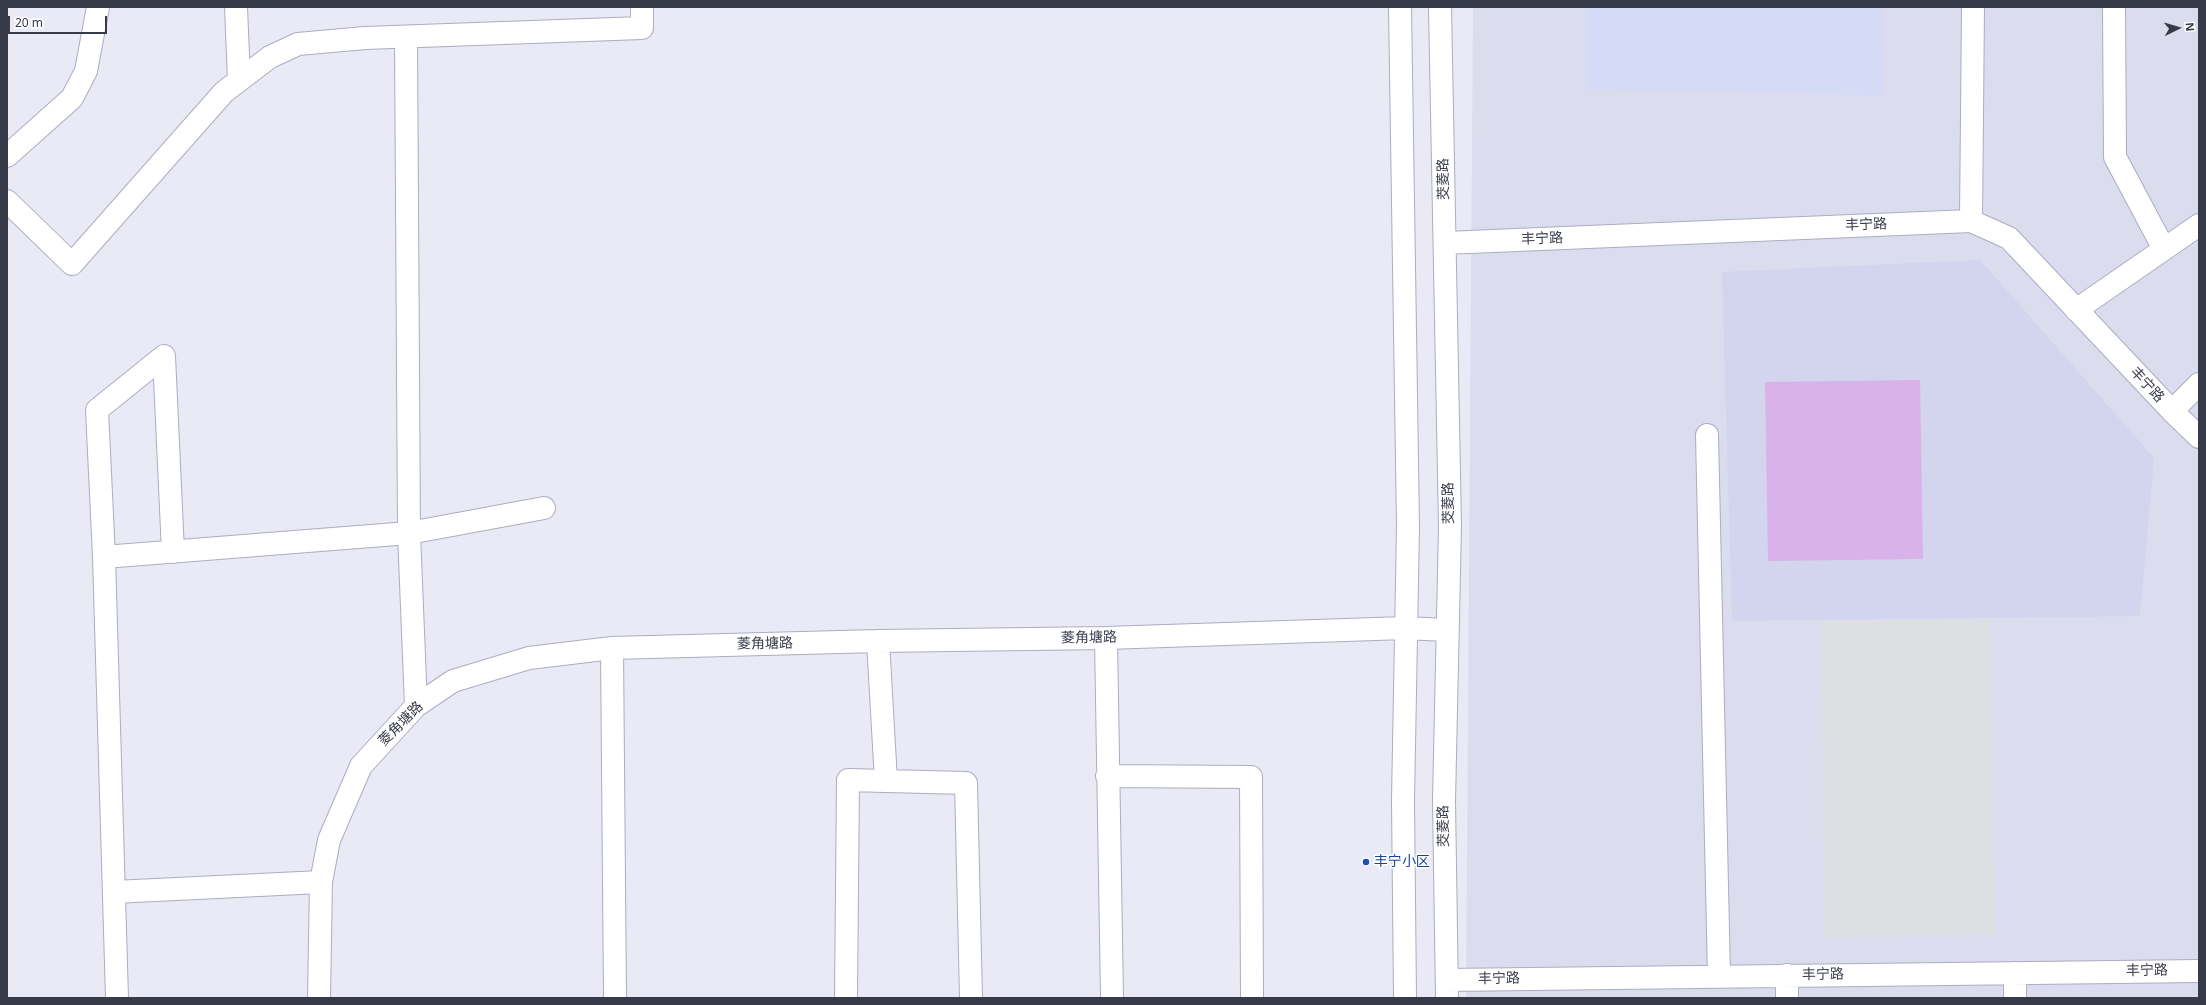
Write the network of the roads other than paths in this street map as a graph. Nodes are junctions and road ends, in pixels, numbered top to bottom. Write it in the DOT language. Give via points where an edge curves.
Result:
graph roads {
  1 [pos="98,7"];
  2 [pos="236,7"];
  3 [pos="642,7"];
  4 [pos="1400,7"];
  5 [pos="1440,7"];
  6 [pos="1973,7"];
  7 [pos="2114,7"];
  8 [pos="406,37"];
  9 [pos="239,80"];
  10 [pos="7,156"];
  11 [pos="7,201"];
  12 [pos="1971,221"];
  13 [pos="2199,225"];
  14 [pos="1445,243"];
  15 [pos="2164,249"];
  16 [pos="2076,310"];
  17 [pos="2199,384"];
  18 [pos="2172,412"];
  19 [pos="1707,435"];
  20 [pos="2199,437"];
  21 [pos="544,508"];
  22 [pos="409,533"];
  23 [pos="173,552"];
  24 [pos="104,557"];
  25 [pos="1404,628"];
  26 [pos="1446,630"];
  27 [pos="1106,638"];
  28 [pos="878,641"];
  29 [pos="612,648"];
  30 [pos="416,706"];
  31 [pos="1107,776"];
  32 [pos="886,781"];
  33 [pos="321,882"];
  34 [pos="114,892"];
  35 [pos="2199,971"];
  36 [pos="2014,973"];
  37 [pos="1787,975"];
  38 [pos="1719,976"];
  39 [pos="1447,989"];
  40 [pos="117,998"];
  41 [pos="319,998"];
  42 [pos="616,998"];
  43 [pos="846,998"];
  44 [pos="971,998"];
  45 [pos="1112,998"];
  46 [pos="1252,998"];
  47 [pos="1405,998"];
  48 [pos="1787,998"];
  49 [pos="2015,998"];
  1 -- 10 [label="street" via="86,71 72,98"];
  2 -- 9 [label="street"];
  3 -- 8 [label="street" via="642,28"];
  4 -- 25 [label="street" via="1408,526"];
  5 -- 14 [label="street, 茭菱路"];
  6 -- 12 [label="street"];
  7 -- 15 [label="street" via="2115,157"];
  8 -- 9 [label="street" via="298,44 270,57"];
  8 -- 22 [label="street"];
  9 -- 11 [label="street" via="224,92 72,264"];
  12 -- 14 [label="street, 丰宁路"];
  12 -- 16 [label="street, 丰宁路" via="2008,238"];
  13 -- 15 [label="street"];
  14 -- 26 [label="street, 茭菱路" via="1450,526"];
  15 -- 16 [label="street"];
  16 -- 18 [label="street, 丰宁路"];
  17 -- 18 [label="street"];
  18 -- 20 [label="street, 丰宁路"];
  19 -- 38 [label="street"];
  21 -- 22 [label="street"];
  22 -- 23 [label="street"];
  22 -- 30 [label="street"];
  23 -- 24 [label="street"];
  23 -- 24 [label="street" via="164,356 96,410"];
  24 -- 34 [label="street"];
  25 -- 26 [label="street, 菱角塘路"];
  25 -- 27 [label="street, 菱角塘路"];
  25 -- 47 [label="street"];
  26 -- 39 [label="street, 茭菱路" via="1444,801"];
  27 -- 28 [label="street, 菱角塘路"];
  27 -- 31 [label="street"];
  28 -- 29 [label="street, 菱角塘路"];
  28 -- 32 [label="street"];
  29 -- 30 [label="street, 菱角塘路" via="529,658 452,681"];
  29 -- 42 [label="street"];
  30 -- 33 [label="street, 菱角塘路" via="361,766 329,840"];
  31 -- 45 [label="street"];
  31 -- 46 [label="street" via="1251,777"];
  32 -- 43 [label="street" via="848,780"];
  32 -- 44 [label="street" via="966,783"];
  33 -- 34 [label="street"];
  33 -- 41 [label="street, 菱角塘路"];
  34 -- 40 [label="street"];
  35 -- 36 [label="street, 丰宁路"];
  36 -- 37 [label="street, 丰宁路"];
  36 -- 49 [label="street"];
  37 -- 38 [label="street, 丰宁路"];
  37 -- 48 [label="street"];
  38 -- 39 [label="street, 丰宁路"];
}
